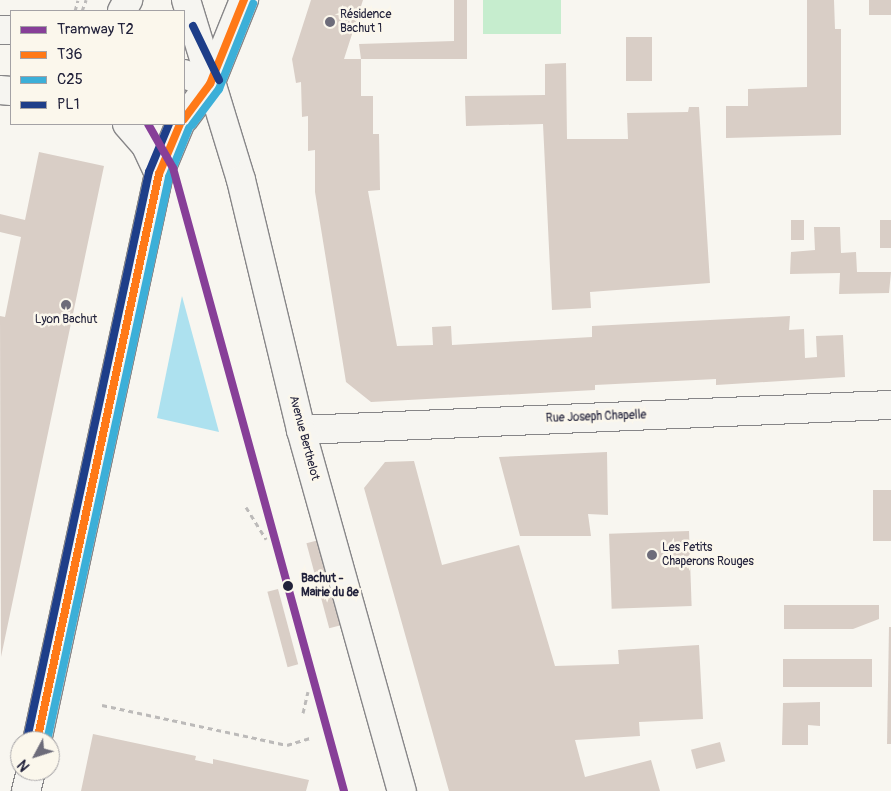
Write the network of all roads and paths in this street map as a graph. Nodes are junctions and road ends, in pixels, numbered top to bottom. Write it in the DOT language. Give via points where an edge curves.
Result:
graph roads {
  1 [pos="186,0"];
  2 [pos="226,0"];
  3 [pos="244,0"];
  4 [pos="185,34"];
  5 [pos="185,75"];
  6 [pos="197,85"];
  7 [pos="185,116"];
  8 [pos="128,125"];
  9 [pos="180,125"];
  10 [pos="159,174"];
  11 [pos="891,405"];
  12 [pos="301,430"];
  13 [pos="246,507"];
  14 [pos="266,539"];
  15 [pos="308,692"];
  16 [pos="102,705"];
  17 [pos="303,713"];
  18 [pos="39,729"];
  19 [pos="310,738"];
  20 [pos="402,791"];
  1 -- 6 [label="main road"];
  2 -- 6 [label="main road"];
  3 -- 6 [label="main road"];
  4 -- 6 [label="main road"];
  5 -- 6 [label="main road"];
  6 -- 7 [label="main road"];
  6 -- 12 [label="main road, Avenue Berthelot" via="241,180"];
  8 -- 10 [label="main road" via="146,146"];
  9 -- 10 [label="main road"];
  10 -- 18 [label="main road"];
  11 -- 12 [label="main road, Rue Joseph Chapelle"];
  12 -- 20 [label="main road, Avenue Berthelot"];
  13 -- 14 [label="path"];
  15 -- 17 [label="path"];
  16 -- 19 [label="path" via="286,745"];
}
